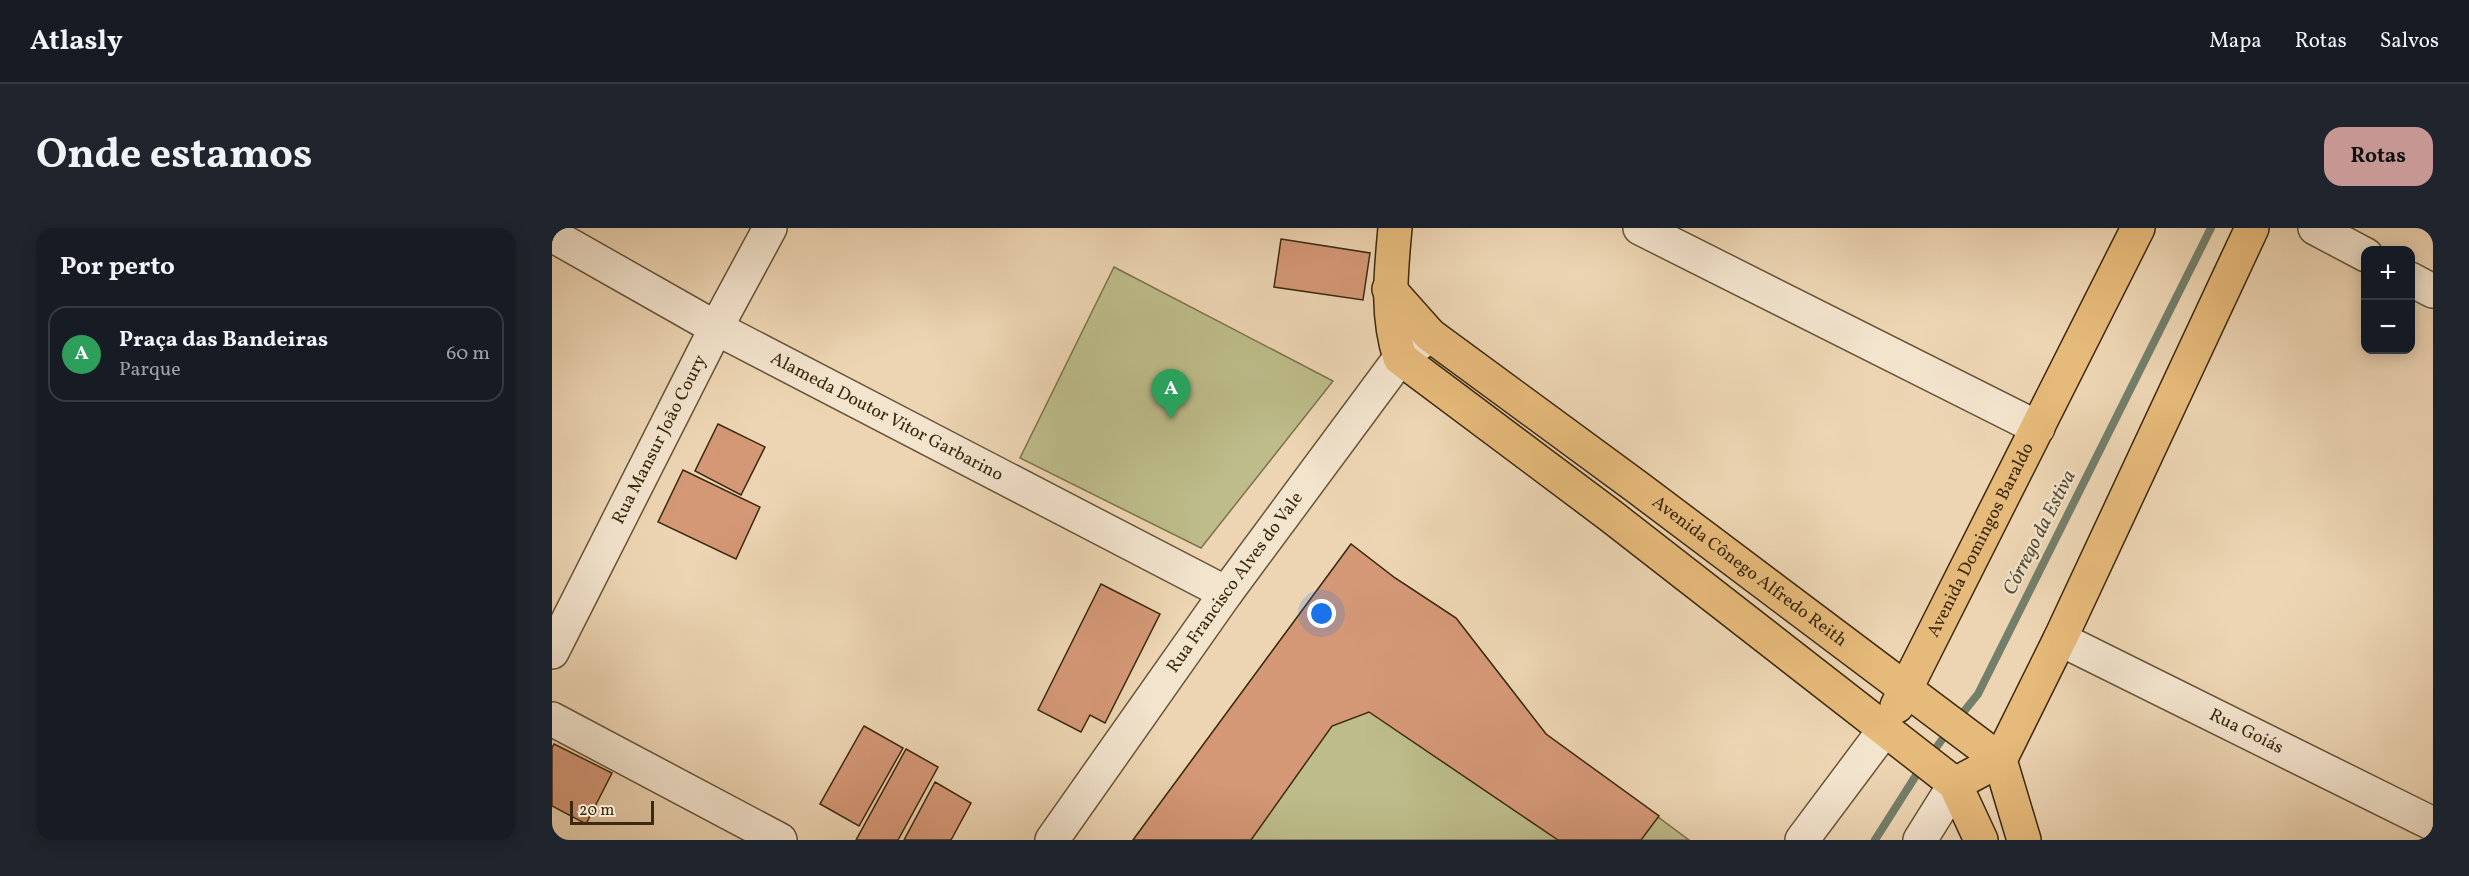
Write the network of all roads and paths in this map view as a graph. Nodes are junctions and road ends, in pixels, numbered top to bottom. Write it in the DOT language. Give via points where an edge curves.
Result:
graph roads {
  1 [pos="770,228"];
  2 [pos="1395,228"];
  3 [pos="1640,228"];
  4 [pos="2138,228"];
  5 [pos="2252,228"];
  6 [pos="2315,228"];
  7 [pos="552,235"];
  8 [pos="2361,252"];
  9 [pos="2415,282"];
  10 [pos="1389,288"];
  11 [pos="2433,291"];
  12 [pos="716,328"];
  13 [pos="1430,335"];
  14 [pos="1400,358"];
  15 [pos="2038,428"];
  16 [pos="1638,487"];
  17 [pos="1611,516"];
  18 [pos="1226,593"];
  19 [pos="2060,639"];
  20 [pos="552,652"];
  21 [pos="1907,688"];
  22 [pos="552,719"];
  23 [pos="1885,729"];
  24 [pos="2000,760"];
  25 [pos="1947,778"];
  26 [pos="2433,824"];
  27 [pos="780,840"];
  28 [pos="1052,840"];
  29 [pos="1802,840"];
  30 [pos="1920,840"];
  31 [pos="1981,840"];
  32 [pos="2024,840"];
  1 -- 12 [label="street, Rua Mansur João Coury"];
  2 -- 10 [label="main road"];
  3 -- 15 [label="street"];
  4 -- 15 [label="main road, Avenida Domingos Baraldo"];
  5 -- 19 [label="main road"];
  6 -- 8 [label="street"];
  7 -- 12 [label="street, Alameda Doutor Vitor Garbarino"];
  9 -- 11 [label="street"];
  10 -- 13 [label="main road, Avenida Cônego Alfredo Reith"];
  10 -- 14 [label="main road" via="1393,337"];
  12 -- 18 [label="street, Alameda Doutor Vitor Garbarino"];
  12 -- 20 [label="street, Rua Mansur João Coury"];
  13 -- 14 [label="street, Rua Francisco Alves do Vale"];
  13 -- 16 [label="main road, Avenida Cônego Alfredo Reith"];
  14 -- 17 [label="main road"];
  14 -- 18 [label="street, Rua Francisco Alves do Vale"];
  15 -- 21 [label="main road, Avenida Domingos Baraldo"];
  16 -- 17 [label="main road"];
  16 -- 21 [label="main road, Avenida Cônego Alfredo Reith"];
  17 -- 23 [label="main road"];
  18 -- 28 [label="street, Rua Francisco Alves do Vale"];
  19 -- 24 [label="main road"];
  19 -- 26 [label="street, Rua Goiás"];
  21 -- 23 [label="main road, Avenida Domingos Baraldo"];
  21 -- 24 [label="main road, Avenida Cônego Alfredo Reith"];
  22 -- 27 [label="street"];
  23 -- 25 [label="main road"];
  23 -- 29 [label="street, Avenida Domingos Baraldo"];
  24 -- 25 [label="main road"];
  24 -- 32 [label="main road"];
  25 -- 30 [label="street"];
  25 -- 31 [label="main road"];
}
